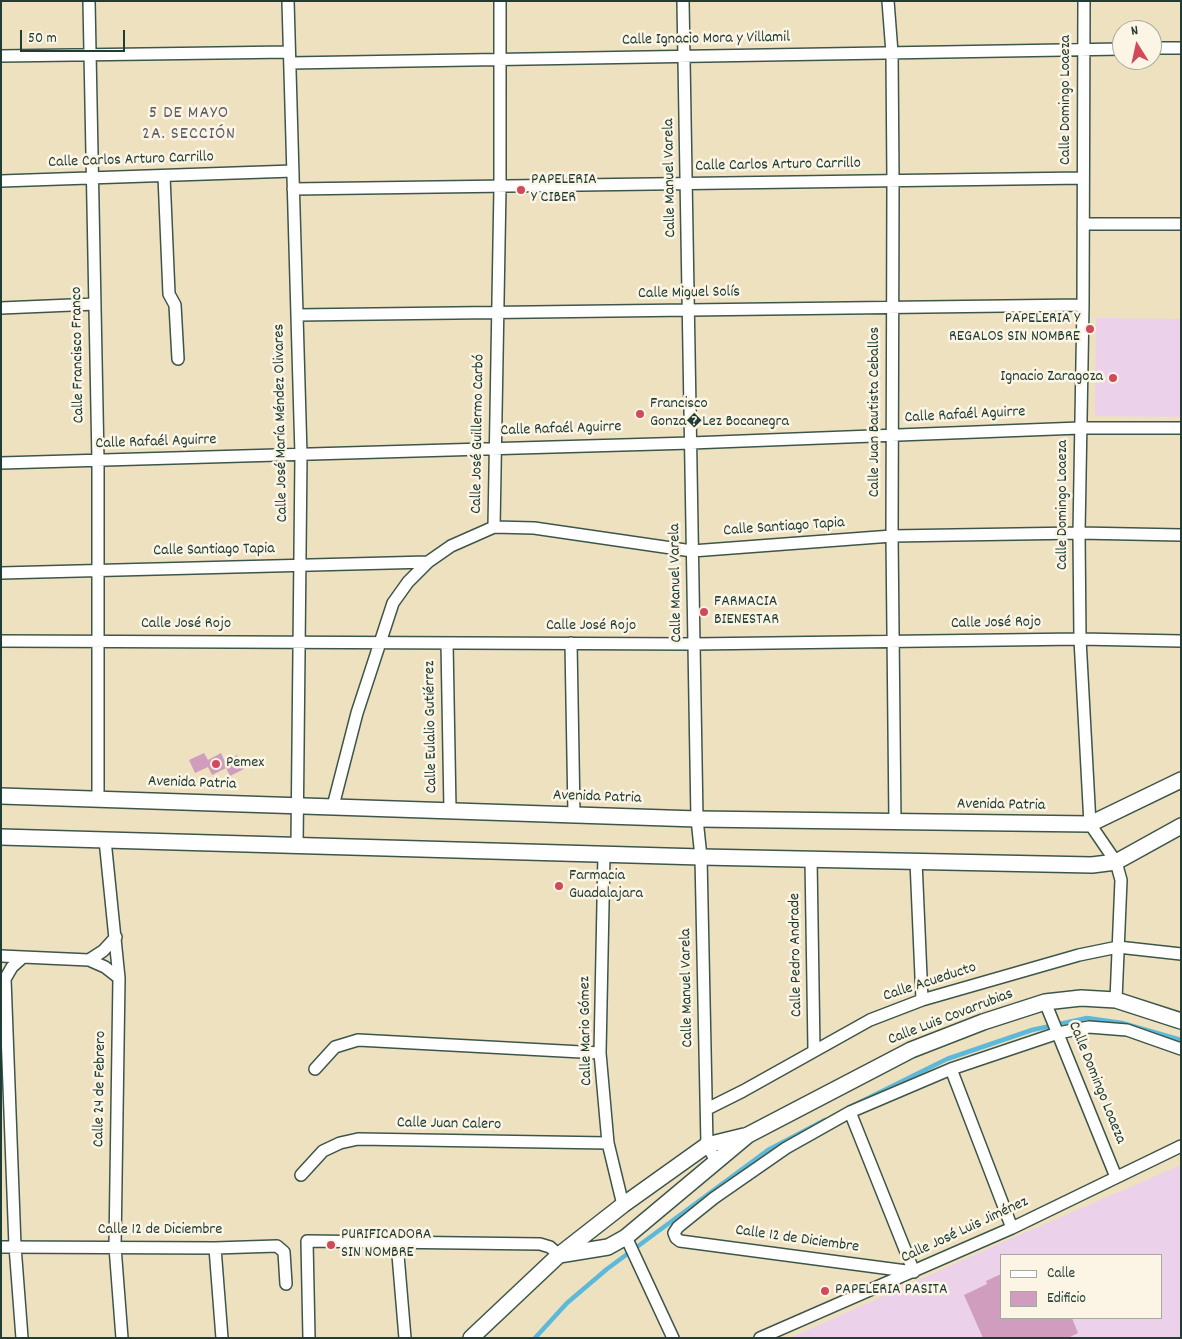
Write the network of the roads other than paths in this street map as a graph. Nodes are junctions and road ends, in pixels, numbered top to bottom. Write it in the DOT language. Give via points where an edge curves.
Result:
graph roads {
  1 [pos="89,1"];
  2 [pos="288,1"];
  3 [pos="500,1"];
  4 [pos="683,1"];
  5 [pos="888,1"];
  6 [pos="1084,1"];
  7 [pos="1162,48"];
  8 [pos="1181,48"];
  9 [pos="1112,49"];
  10 [pos="1084,50"];
  11 [pos="892,53"];
  12 [pos="90,55"];
  13 [pos="1,56"];
  14 [pos="290,57"];
  15 [pos="684,57"];
  16 [pos="500,60"];
  17 [pos="293,171"];
  18 [pos="164,176"];
  19 [pos="93,178"];
  20 [pos="1083,178"];
  21 [pos="1,181"];
  22 [pos="893,181"];
  23 [pos="687,184"];
  24 [pos="500,187"];
  25 [pos="293,189"];
  26 [pos="1083,224"];
  27 [pos="1181,224"];
  28 [pos="95,304"];
  29 [pos="1083,305"];
  30 [pos="892,306"];
  31 [pos="1,308"];
  32 [pos="689,311"];
  33 [pos="497,313"];
  34 [pos="297,316"];
  35 [pos="178,359"];
  36 [pos="1080,428"];
  37 [pos="1181,428"];
  38 [pos="893,436"];
  39 [pos="691,443"];
  40 [pos="496,449"];
  41 [pos="301,455"];
  42 [pos="98,461"];
  43 [pos="1,463"];
  44 [pos="494,527"];
  45 [pos="1078,533"];
  46 [pos="1181,535"];
  47 [pos="892,536"];
  48 [pos="692,551"];
  49 [pos="428,562"];
  50 [pos="299,565"];
  51 [pos="98,569"];
  52 [pos="1,573"];
  53 [pos="1080,639"];
  54 [pos="1,641"];
  55 [pos="894,641"];
  56 [pos="1181,641"];
  57 [pos="99,642"];
  58 [pos="299,642"];
  59 [pos="380,643"];
  60 [pos="447,643"];
  61 [pos="571,643"];
  62 [pos="694,644"];
  63 [pos="1181,780"];
  64 [pos="1,796"];
  65 [pos="98,798"];
  66 [pos="298,805"];
  67 [pos="334,806"];
  68 [pos="450,810"];
  69 [pos="574,814"];
  70 [pos="697,819"];
  71 [pos="895,822"];
  72 [pos="1090,824"];
  73 [pos="1181,826"];
  74 [pos="1,837"];
  75 [pos="104,840"];
  76 [pos="297,845"];
  77 [pos="604,854"];
  78 [pos="700,857"];
  79 [pos="811,859"];
  80 [pos="916,861"];
  81 [pos="1116,862"];
  82 [pos="116,937"];
  83 [pos="1118,947"];
  84 [pos="1181,954"];
  85 [pos="1,956"];
  86 [pos="22,958"];
  87 [pos="90,960"];
  88 [pos="3,976"];
  89 [pos="119,978"];
  90 [pos="922,1000"];
  91 [pos="1116,1000"];
  92 [pos="1048,1008"];
  93 [pos="1181,1022"];
  94 [pos="1057,1030"];
  95 [pos="1181,1049"];
  96 [pos="814,1050"];
  97 [pos="600,1053"];
  98 [pos="315,1069"];
  99 [pos="951,1069"];
  100 [pos="707,1109"];
  101 [pos="850,1112"];
  102 [pos="748,1135"];
  103 [pos="608,1143"];
  104 [pos="707,1145"];
  105 [pos="1181,1146"];
  106 [pos="716,1161"];
  107 [pos="301,1175"];
  108 [pos="1116,1177"];
  109 [pos="623,1206"];
  110 [pos="1012,1228"];
  111 [pos="628,1241"];
  112 [pos="398,1243"];
  113 [pos="15,1246"];
  114 [pos="1,1247"];
  115 [pos="115,1247"];
  116 [pos="215,1248"];
  117 [pos="559,1255"];
  118 [pos="914,1272"];
  119 [pos="286,1284"];
  120 [pos="22,1338"];
  121 [pos="122,1338"];
  122 [pos="222,1338"];
  123 [pos="309,1338"];
  124 [pos="405,1338"];
  125 [pos="471,1338"];
  126 [pos="673,1338"];
  127 [pos="760,1338"];
  1 -- 12 [label="street, Calle Francisco Franco"];
  2 -- 14 [label="street, Calle José María Méndez Olivares"];
  3 -- 16 [label="street, Calle José Guillermo Carbó"];
  4 -- 15 [label="street, Calle Manuel Varela"];
  5 -- 11 [label="street, Calle Juan Bautista Ceballos"];
  6 -- 10 [label="street, Calle Domingo Loaeza"];
  7 -- 8 [label="street"];
  9 -- 10 [label="street, Calle Ignacio Mora y Villamil"];
  10 -- 11 [label="street, Calle Ignacio Mora y Villamil"];
  10 -- 20 [label="street, Calle Domingo Loaeza"];
  11 -- 15 [label="street, Calle Ignacio Mora y Villamil"];
  11 -- 22 [label="street, Calle Juan Bautista Ceballos"];
  12 -- 13 [label="street, Calle Ignacio Mora y Villamil"];
  12 -- 14 [label="street, Calle Ignacio Mora y Villamil"];
  12 -- 19 [label="street, Calle Francisco Franco"];
  14 -- 16 [label="street, Calle Ignacio Mora y Villamil"];
  14 -- 17 [label="street, Calle José María Méndez Olivares"];
  15 -- 16 [label="street, Calle Ignacio Mora y Villamil"];
  15 -- 23 [label="street, Calle Manuel Varela"];
  16 -- 24 [label="street, Calle José Guillermo Carbó"];
  17 -- 18 [label="street, Calle Carlos Arturo Carrillo"];
  17 -- 25 [label="street, Calle José María Méndez Olivares"];
  18 -- 19 [label="street, Calle Carlos Arturo Carrillo"];
  18 -- 35 [label="street" via="169,294 175,305"];
  19 -- 21 [label="street, Calle Carlos Arturo Carrillo"];
  19 -- 28 [label="street, Calle Francisco Franco"];
  20 -- 22 [label="street, Calle Carlos Arturo Carrillo"];
  20 -- 26 [label="street, Calle Domingo Loaeza"];
  22 -- 23 [label="street, Calle Carlos Arturo Carrillo"];
  22 -- 30 [label="street, Calle Juan Bautista Ceballos"];
  23 -- 24 [label="street, Calle Carlos Arturo Carrillo"];
  23 -- 32 [label="street, Calle Manuel Varela"];
  24 -- 25 [label="street, Calle Carlos Arturo Carrillo"];
  24 -- 33 [label="street, Calle José Guillermo Carbó"];
  25 -- 34 [label="street, Calle José María Méndez Olivares"];
  26 -- 27 [label="street"];
  26 -- 29 [label="street, Calle Domingo Loaeza"];
  28 -- 31 [label="street"];
  28 -- 42 [label="street, Calle Francisco Franco"];
  29 -- 30 [label="street, Calle Miguel Solís"];
  29 -- 36 [label="street, Calle Domingo Loaeza"];
  30 -- 32 [label="street, Calle Miguel Solís"];
  30 -- 38 [label="street, Calle Juan Bautista Ceballos"];
  32 -- 33 [label="street, Calle Miguel Solís"];
  32 -- 39 [label="street, Calle Manuel Varela"];
  33 -- 34 [label="street, Calle Miguel Solís"];
  33 -- 40 [label="street, Calle José Guillermo Carbó"];
  34 -- 41 [label="street, Calle José María Méndez Olivares"];
  36 -- 37 [label="street, Calle Rafaél Aguirre"];
  36 -- 38 [label="street, Calle Rafaél Aguirre"];
  36 -- 45 [label="street, Calle Domingo Loaeza"];
  38 -- 39 [label="street, Calle Rafaél Aguirre"];
  38 -- 47 [label="street, Calle Juan Bautista Ceballos"];
  39 -- 40 [label="street, Calle Rafaél Aguirre"];
  39 -- 48 [label="street, Calle Manuel Varela"];
  40 -- 41 [label="street, Calle Rafaél Aguirre"];
  40 -- 44 [label="street, Calle José Guillermo Carbó"];
  41 -- 42 [label="street, Calle Rafaél Aguirre"];
  41 -- 50 [label="street, Calle José María Méndez Olivares"];
  42 -- 43 [label="street, Calle Rafaél Aguirre"];
  42 -- 51 [label="street, Calle Francisco Franco"];
  44 -- 48 [label="street, Calle Santiago Tapia" via="534,528"];
  44 -- 49 [label="street, Calle José Guillermo Carbó" via="451,546"];
  45 -- 46 [label="street, Calle Santiago Tapia"];
  45 -- 47 [label="street, Calle Santiago Tapia"];
  45 -- 53 [label="street, Calle Domingo Loaeza"];
  47 -- 48 [label="street, Calle Santiago Tapia"];
  47 -- 55 [label="street, Calle Juan Bautista Ceballos"];
  48 -- 62 [label="street, Calle Manuel Varela"];
  49 -- 50 [label="street, Calle Santiago Tapia"];
  49 -- 59 [label="street, Calle José Guillermo Carbó" via="393,603"];
  50 -- 51 [label="street, Calle Santiago Tapia"];
  50 -- 58 [label="street, Calle José María Méndez Olivares"];
  51 -- 52 [label="street, Calle Santiago Tapia"];
  51 -- 57 [label="street, Calle Francisco Franco"];
  53 -- 55 [label="street, Calle José Rojo"];
  53 -- 56 [label="street, Calle José Rojo"];
  53 -- 72 [label="street, Calle Domingo Loaeza"];
  54 -- 57 [label="street, Calle José Rojo"];
  55 -- 62 [label="street, Calle José Rojo"];
  55 -- 71 [label="street, Calle Juan Bautista Ceballos"];
  57 -- 58 [label="street, Calle José Rojo"];
  57 -- 65 [label="street, Calle Francisco Franco"];
  58 -- 59 [label="street, Calle José Rojo"];
  58 -- 66 [label="street, Calle José María Méndez Olivares"];
  59 -- 60 [label="street, Calle José Rojo"];
  59 -- 67 [label="street, Calle José Guillermo Carbó" via="357,713"];
  60 -- 61 [label="street, Calle José Rojo"];
  60 -- 68 [label="street, Calle Eulalio Gutiérrez"];
  61 -- 62 [label="street, Calle José Rojo"];
  61 -- 69 [label="street"];
  62 -- 70 [label="street, Calle Manuel Varela"];
  63 -- 72 [label="street, Avenida Patria"];
  64 -- 65 [label="street, Avenida Patria"];
  65 -- 66 [label="street, Avenida Patria"];
  66 -- 67 [label="street, Avenida Patria"];
  66 -- 76 [label="street, Calle José María Méndez Olivares"];
  67 -- 68 [label="street, Avenida Patria"];
  68 -- 69 [label="street, Avenida Patria"];
  69 -- 70 [label="street, Avenida Patria"];
  70 -- 71 [label="street, Avenida Patria"];
  70 -- 78 [label="street, Calle Manuel Varela"];
  71 -- 72 [label="street, Avenida Patria"];
  72 -- 81 [label="street"];
  73 -- 81 [label="street"];
  74 -- 75 [label="street"];
  75 -- 76 [label="street"];
  75 -- 82 [label="street, Calle 24 de Febrero"];
  76 -- 77 [label="street"];
  77 -- 78 [label="street"];
  77 -- 97 [label="street, Calle Mario Gómez"];
  78 -- 79 [label="street"];
  78 -- 100 [label="street, Calle Manuel Varela"];
  79 -- 80 [label="street"];
  79 -- 96 [label="street, Calle Pedro Andrade"];
  80 -- 81 [label="street" via="1092,865"];
  80 -- 90 [label="street"];
  81 -- 83 [label="street" via="1120,880"];
  82 -- 87 [label="street"];
  82 -- 89 [label="street, Calle 24 de Febrero"];
  83 -- 84 [label="street, Calle Acueducto"];
  83 -- 90 [label="street, Calle Acueducto"];
  83 -- 91 [label="street"];
  85 -- 86 [label="street"];
  86 -- 87 [label="street"];
  86 -- 88 [label="street"];
  87 -- 89 [label="street"];
  88 -- 113 [label="street"];
  89 -- 115 [label="street, Calle 24 de Febrero"];
  90 -- 96 [label="street, Calle Acueducto" via="870,1020"];
  91 -- 92 [label="street, Calle Luis Covarrubias" via="1081,998"];
  91 -- 93 [label="street, Calle Luis Covarrubias"];
  92 -- 94 [label="street, Calle Domingo Loaeza"];
  92 -- 102 [label="street, Calle Luis Covarrubias" via="983,1022 912,1050"];
  94 -- 95 [label="street" via="1089,1027 1127,1030"];
  94 -- 99 [label="street"];
  94 -- 108 [label="street, Calle Domingo Loaeza"];
  96 -- 100 [label="street, Calle Acueducto"];
  97 -- 98 [label="street" via="358,1040 335,1047"];
  97 -- 103 [label="street, Calle Mario Gómez"];
  99 -- 101 [label="street"];
  99 -- 110 [label="street"];
  100 -- 104 [label="street, Calle Manuel Varela"];
  101 -- 118 [label="street"];
  101 -- 118 [label="street, Calle 12 de Diciembre" via="786,1148 714,1198 674,1233 680,1241"];
  102 -- 104 [label="street, Calle Luis Covarrubias"];
  102 -- 106 [label="street, Calle Luis Covarrubias"];
  103 -- 107 [label="street, Calle Juan Calero" via="358,1139 323,1151"];
  103 -- 109 [label="street, Calle Mario Gómez"];
  104 -- 106 [label="street, Calle Manuel Varela"];
  104 -- 109 [label="street, Calle Luis Covarrubias"];
  105 -- 108 [label="street, Calle José Luis Jiménez"];
  106 -- 111 [label="street, Calle Luis Covarrubias"];
  108 -- 110 [label="street, Calle José Luis Jiménez"];
  109 -- 117 [label="street, Calle Luis Covarrubias"];
  110 -- 118 [label="street, Calle José Luis Jiménez"];
  111 -- 117 [label="street, Calle Luis Covarrubias"];
  111 -- 126 [label="street"];
  112 -- 117 [label="street" via="540,1244"];
  112 -- 123 [label="street" via="307,1241"];
  112 -- 124 [label="street"];
  113 -- 114 [label="street, Calle 12 de Diciembre"];
  113 -- 115 [label="street, Calle 12 de Diciembre"];
  113 -- 120 [label="street"];
  115 -- 116 [label="street, Calle 12 de Diciembre"];
  115 -- 121 [label="street, Calle 24 de Febrero"];
  116 -- 119 [label="street, Calle 12 de Diciembre" via="282,1248"];
  116 -- 122 [label="street"];
  117 -- 125 [label="street, Calle Luis Covarrubias"];
  118 -- 127 [label="street, Calle José Luis Jiménez"];
}
